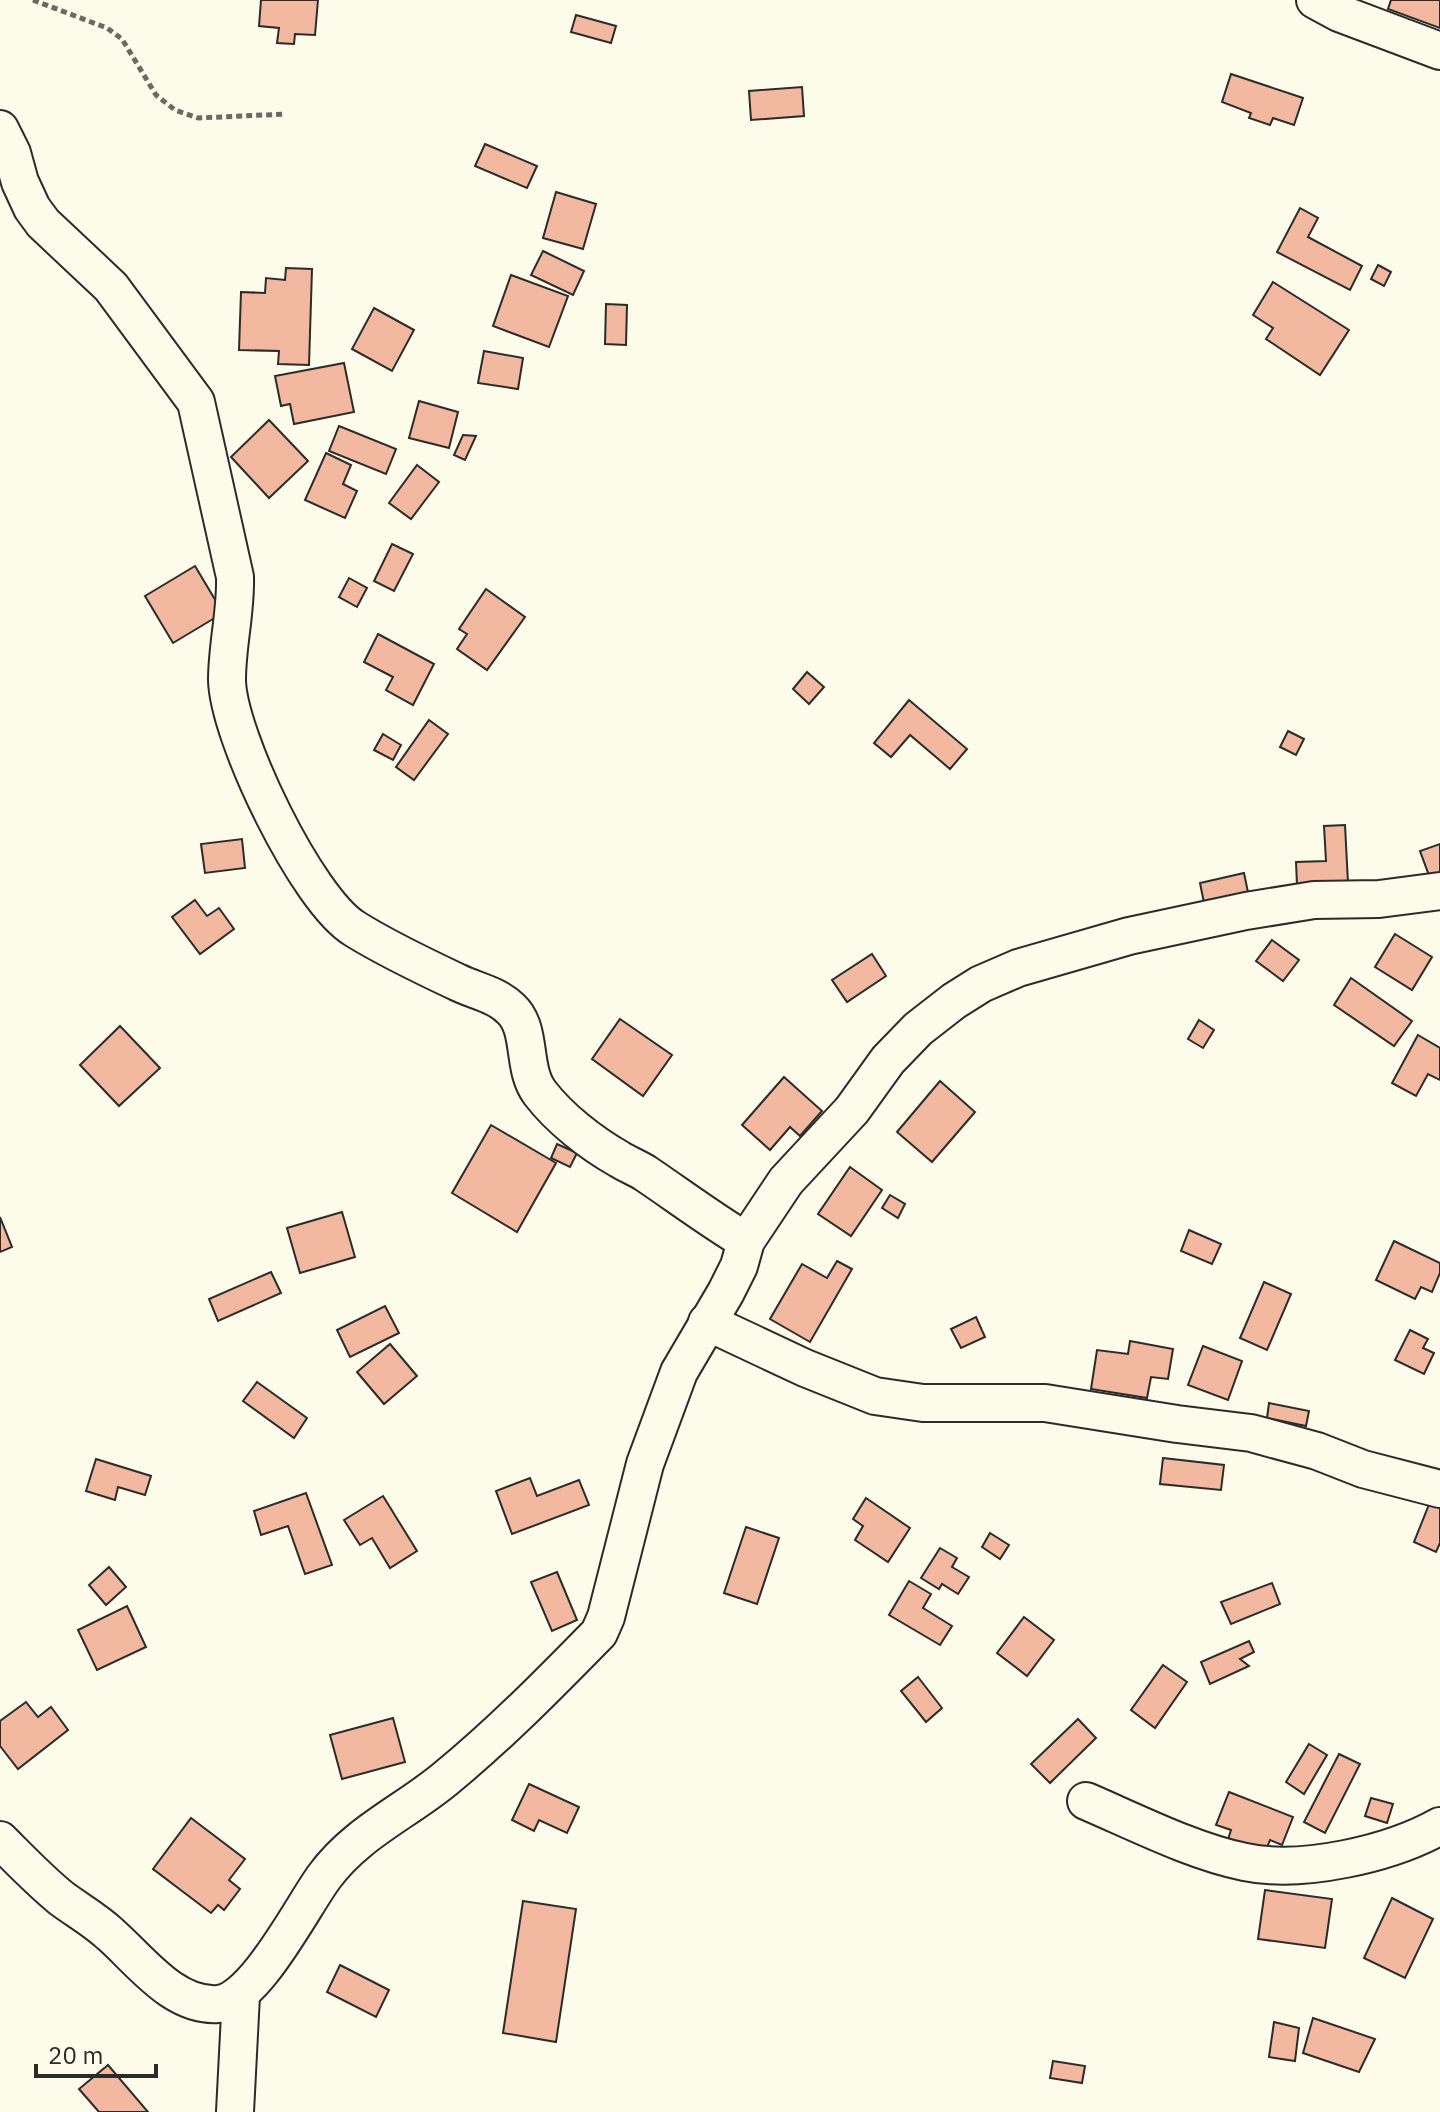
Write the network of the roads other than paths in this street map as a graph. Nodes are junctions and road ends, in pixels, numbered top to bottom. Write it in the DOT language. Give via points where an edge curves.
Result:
graph roads {
  1 [pos="1315,0"];
  2 [pos="1440,51"];
  3 [pos="0,129"];
  4 [pos="1440,891"];
  5 [pos="746,1241"];
  6 [pos="707,1322"];
  7 [pos="1440,1489"];
  8 [pos="1086,1801"];
  9 [pos="1440,1826"];
  10 [pos="0,1840"];
  11 [pos="241,1995"];
  12 [pos="235,2112"];
  1 -- 2 [label="street"];
  3 -- 5 [label="street" via="36,214 111,287 196,402 235,577 230,698 271,811 313,883 354,929 498,998 521,1024 533,1081 549,1103 617,1159"];
  4 -- 5 [label="street" via="1246,911 1129,936 981,984 918,1029 888,1060 852,1110 772,1199"];
  5 -- 6 [label="street" via="739,1266"];
  6 -- 7 [label="street" via="875,1396 923,1403 1045,1403 1251,1433"];
  6 -- 11 [label="street" via="679,1372 645,1464 603,1626 517,1715 443,1781 354,1844 325,1875"];
  8 -- 9 [label="street" via="1214,1853 1267,1866 1350,1858"];
  10 -- 11 [label="street" via="174,1991 216,2004"];
  11 -- 12 [label="street"];
}
